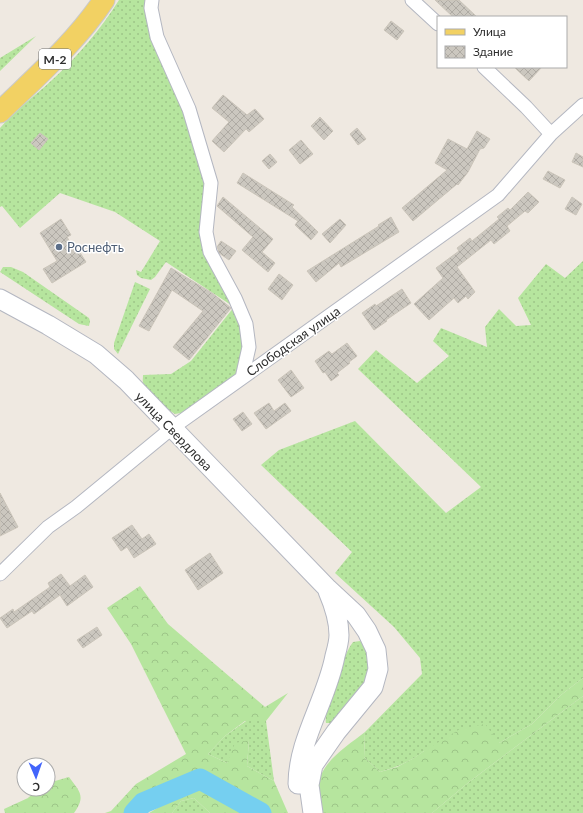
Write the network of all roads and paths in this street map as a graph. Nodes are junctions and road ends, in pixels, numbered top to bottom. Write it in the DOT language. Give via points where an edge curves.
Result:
graph roads {
  1 [pos="89,0"];
  2 [pos="104,0"];
  3 [pos="152,0"];
  4 [pos="412,0"];
  5 [pos="437,23"];
  6 [pos="485,68"];
  7 [pos="583,105"];
  8 [pos="0,108"];
  9 [pos="551,134"];
  10 [pos="0,299"];
  11 [pos="242,378"];
  12 [pos="172,428"];
  13 [pos="0,574"];
  14 [pos="328,590"];
  15 [pos="303,813"];
  16 [pos="313,813"];
  1 -- 8 [label="main road, М-2"];
  2 -- 8 [label="main road, М-2" via="68,46 25,89"];
  3 -- 11 [label="street" via="151,8 157,37 189,109 211,183 206,232 210,252 246,324 249,346"];
  4 -- 5 [label="street"];
  6 -- 9 [label="street"];
  7 -- 9 [label="street, Слободская улица"];
  9 -- 11 [label="street, Слободская улица" via="498,195"];
  10 -- 12 [label="main road, улица Свердлова" via="96,354 126,380"];
  11 -- 12 [label="street, Слободская улица"];
  12 -- 13 [label="street, Слободская улица" via="48,527"];
  12 -- 14 [label="main road, улица Свердлова"];
  14 -- 15 [label="main road, улица Свердлова" via="337,613 339,636 332,671 303,750 298,776 298,792"];
  14 -- 16 [label="main road, улица Свердлова" via="356,615 367,631 376,650 378,670 373,687 313,765 309,785"];
}
